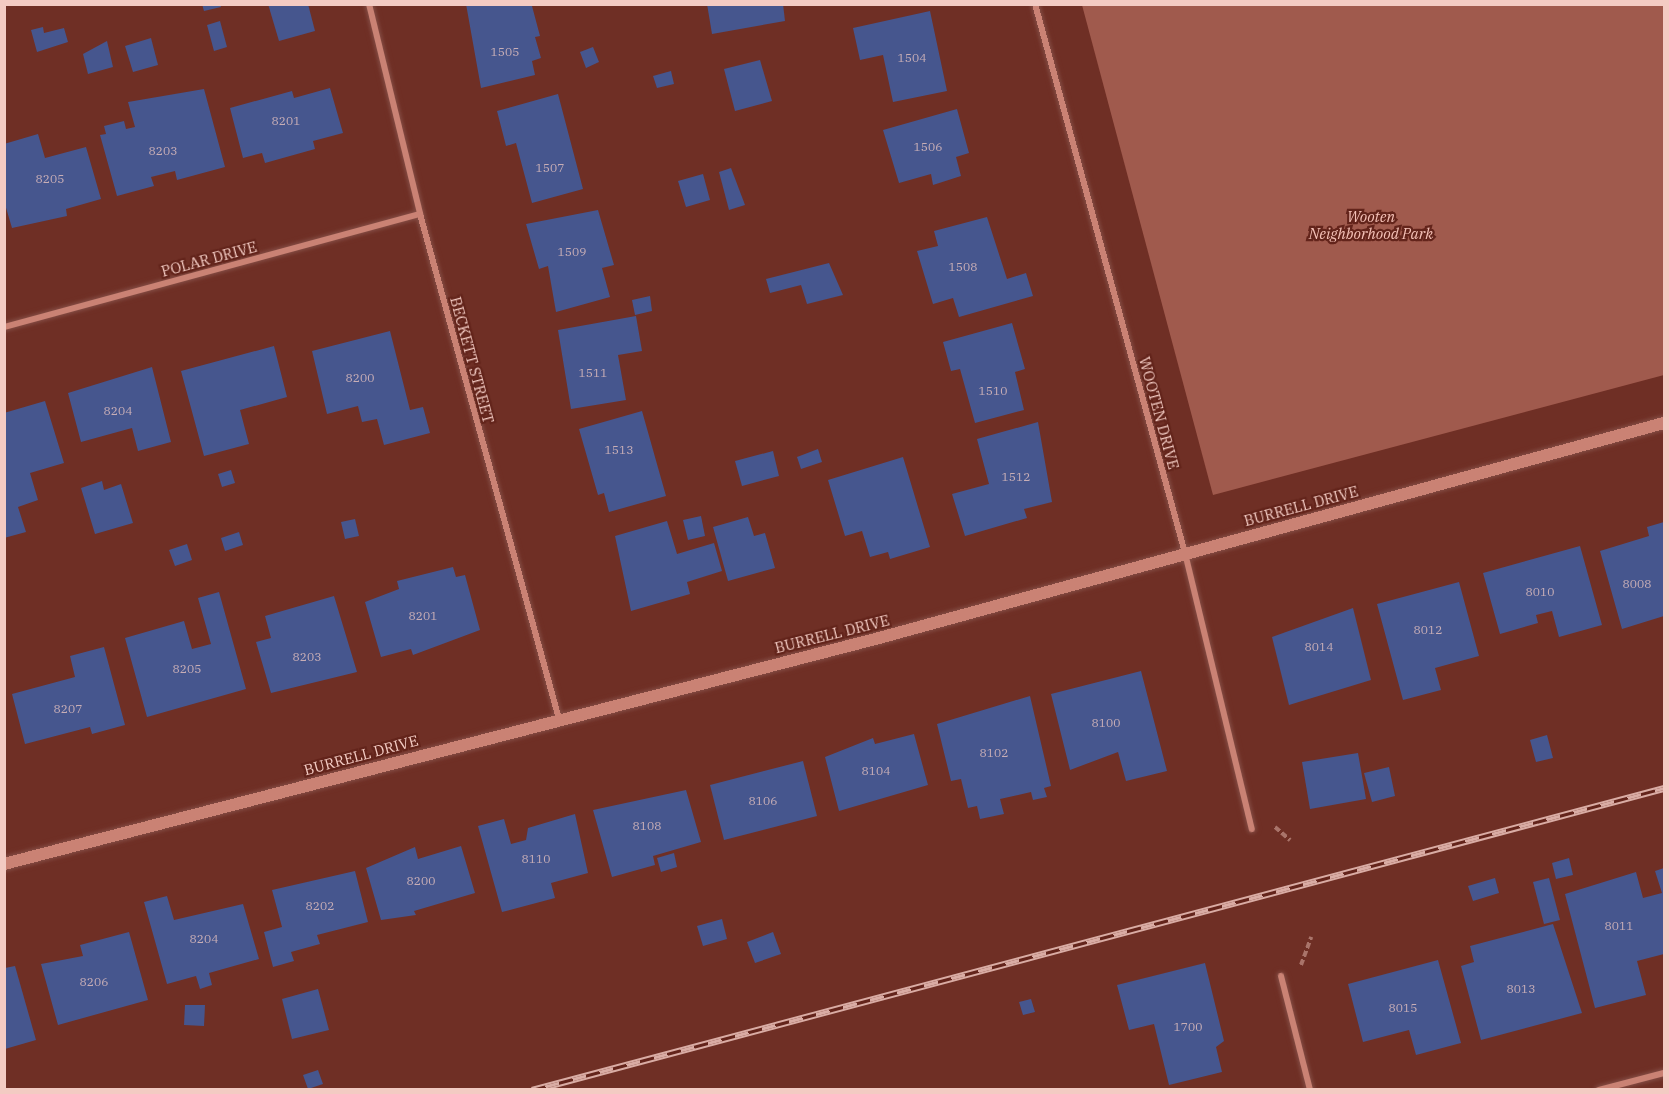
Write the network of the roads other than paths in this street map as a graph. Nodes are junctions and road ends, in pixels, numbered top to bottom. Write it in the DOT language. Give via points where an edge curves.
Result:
graph roads {
  1 [pos="369,4"];
  2 [pos="1035,4"];
  3 [pos="420,214"];
  4 [pos="4,327"];
  5 [pos="1665,423"];
  6 [pos="1185,553"];
  7 [pos="559,719"];
  8 [pos="1252,829"];
  9 [pos="4,864"];
  10 [pos="1281,976"];
  11 [pos="1665,1073"];
  12 [pos="1310,1089"];
  13 [pos="1599,1089"];
  1 -- 3 [label="street, BECKETT STREET"];
  2 -- 6 [label="street, WOOTEN DRIVE"];
  3 -- 4 [label="street, POLAR DRIVE"];
  3 -- 7 [label="street, BECKETT STREET"];
  5 -- 6 [label="street, BURRELL DRIVE"];
  6 -- 7 [label="street, BURRELL DRIVE"];
  6 -- 8 [label="street, WOOTEN DRIVE"];
  7 -- 9 [label="street, BURRELL DRIVE"];
  10 -- 12 [label="street"];
  11 -- 13 [label="street"];
}
